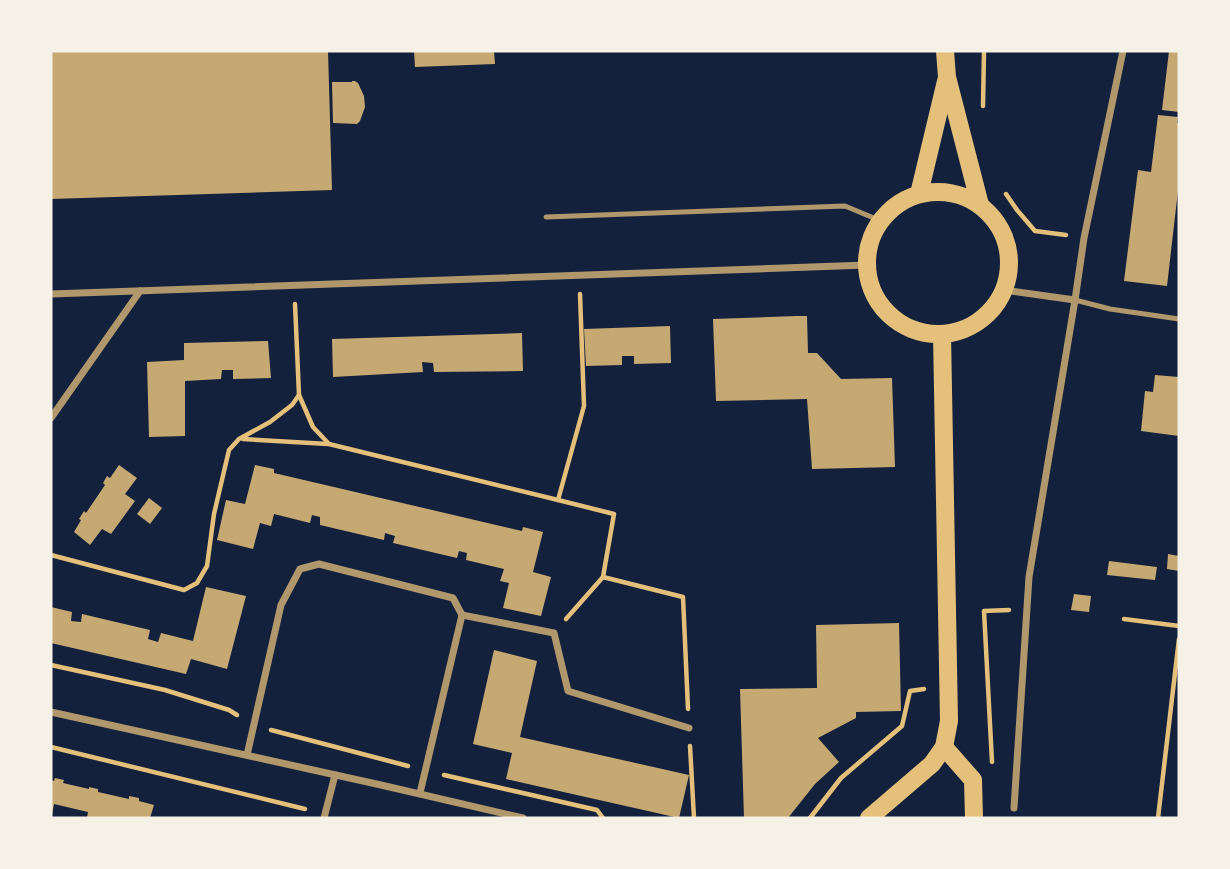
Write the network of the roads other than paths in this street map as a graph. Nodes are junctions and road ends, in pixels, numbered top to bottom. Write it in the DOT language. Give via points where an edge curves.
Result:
graph roads {
  1 [pos="945,51"];
  2 [pos="1123,51"];
  3 [pos="947,77"];
  4 [pos="919,194"];
  5 [pos="981,205"];
  6 [pos="546,216"];
  7 [pos="881,221"];
  8 [pos="867,265"];
  9 [pos="1004,289"];
  10 [pos="141,291"];
  11 [pos="51,294"];
  12 [pos="1075,300"];
  13 [pos="1179,319"];
  14 [pos="942,334"];
  15 [pos="51,418"];
  16 [pos="463,615"];
  17 [pos="51,712"];
  18 [pos="689,728"];
  19 [pos="944,747"];
  20 [pos="247,755"];
  21 [pos="335,775"];
  22 [pos="420,793"];
  23 [pos="1014,808"];
  24 [pos="324,816"];
  25 [pos="523,818"];
  26 [pos="869,818"];
  27 [pos="974,818"];
  1 -- 3 [label="main road"];
  2 -- 12 [label="street"];
  3 -- 4 [label="main road"];
  3 -- 5 [label="main road"];
  4 -- 5 [label="main road" via="951,193"];
  4 -- 7 [label="main road" via="898,204"];
  5 -- 9 [label="main road" via="997,222 1007,243 1009,267"];
  6 -- 7 [label="lane" via="845,206"];
  7 -- 8 [label="main road" via="870,242"];
  8 -- 10 [label="street"];
  8 -- 14 [label="main road" via="871,287 882,307 899,323 920,332"];
  9 -- 12 [label="street"];
  9 -- 14 [label="main road" via="979,321"];
  10 -- 11 [label="street"];
  10 -- 15 [label="street"];
  12 -- 13 [label="lane"];
  12 -- 23 [label="street" via="1029,577"];
  14 -- 19 [label="main road" via="948,686"];
  16 -- 18 [label="street" via="554,633 568,691"];
  16 -- 20 [label="street" via="453,598 319,564 300,569 281,605"];
  16 -- 22 [label="street"];
  17 -- 20 [label="street"];
  19 -- 26 [label="main road" via="932,764"];
  19 -- 27 [label="main road" via="973,780"];
  20 -- 21 [label="street"];
  21 -- 22 [label="street"];
  21 -- 24 [label="street"];
  22 -- 25 [label="street"];
}
